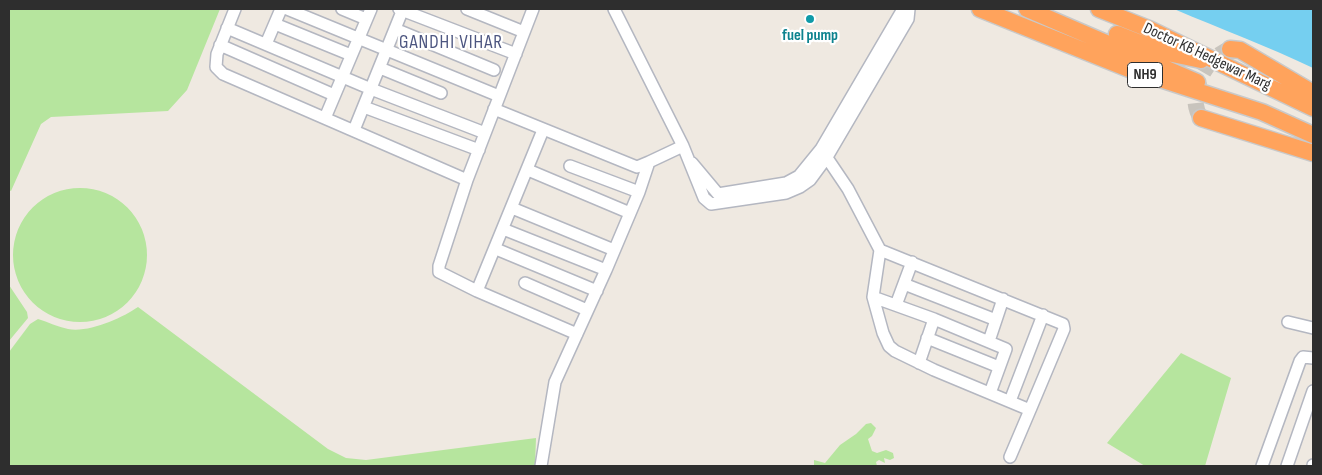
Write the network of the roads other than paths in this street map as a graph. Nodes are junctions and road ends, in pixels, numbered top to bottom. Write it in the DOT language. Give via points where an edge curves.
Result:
graph roads {
  1 [pos="236,9"];
  2 [pos="281,9"];
  3 [pos="287,9"];
  4 [pos="342,9"];
  5 [pos="402,9"];
  6 [pos="467,9"];
  7 [pos="614,9"];
  8 [pos="903,9"];
  9 [pos="909,9"];
  10 [pos="980,9"];
  11 [pos="1027,9"];
  12 [pos="1053,9"];
  13 [pos="1099,9"];
  14 [pos="530,10"];
  15 [pos="368,14"];
  16 [pos="275,24"];
  17 [pos="227,28"];
  18 [pos="395,29"];
  19 [pos="524,32"];
  20 [pos="358,38"];
  21 [pos="266,44"];
  22 [pos="220,45"];
  23 [pos="1133,46"];
  24 [pos="1230,49"];
  25 [pos="387,50"];
  26 [pos="516,54"];
  27 [pos="351,56"];
  28 [pos="1228,66"];
  29 [pos="380,68"];
  30 [pos="494,70"];
  31 [pos="342,77"];
  32 [pos="371,89"];
  33 [pos="1313,92"];
  34 [pos="441,93"];
  35 [pos="334,95"];
  36 [pos="500,96"];
  37 [pos="364,107"];
  38 [pos="1313,108"];
  39 [pos="494,109"];
  40 [pos="1262,112"];
  41 [pos="325,118"];
  42 [pos="1201,118"];
  43 [pos="354,130"];
  44 [pos="544,130"];
  45 [pos="485,133"];
  46 [pos="1313,135"];
  47 [pos="683,146"];
  48 [pos="479,150"];
  49 [pos="824,153"];
  50 [pos="1313,153"];
  51 [pos="649,162"];
  52 [pos="570,166"];
  53 [pos="528,170"];
  54 [pos="467,180"];
  55 [pos="639,192"];
  56 [pos="512,208"];
  57 [pos="630,214"];
  58 [pos="504,229"];
  59 [pos="496,249"];
  60 [pos="614,250"];
  61 [pos="880,250"];
  62 [pos="912,262"];
  63 [pos="606,270"];
  64 [pos="525,283"];
  65 [pos="904,284"];
  66 [pos="477,291"];
  67 [pos="597,291"];
  68 [pos="873,297"];
  69 [pos="1003,299"];
  70 [pos="896,305"];
  71 [pos="587,310"];
  72 [pos="1043,315"];
  73 [pos="934,319"];
  74 [pos="996,320"];
  75 [pos="1288,322"];
  76 [pos="1313,328"];
  77 [pos="577,334"];
  78 [pos="927,338"];
  79 [pos="989,341"];
  80 [pos="1313,358"];
  81 [pos="919,363"];
  82 [pos="999,368"];
  83 [pos="1313,391"];
  84 [pos="990,393"];
  85 [pos="1010,401"];
  86 [pos="1030,410"];
  87 [pos="1309,419"];
  88 [pos="1010,458"];
  89 [pos="541,466"];
  90 [pos="1262,466"];
  91 [pos="1286,466"];
  1 -- 17 [label="street"];
  2 -- 16 [label="street"];
  3 -- 20 [label="street"];
  4 -- 15 [label="street"];
  5 -- 18 [label="street"];
  5 -- 26 [label="street"];
  6 -- 19 [label="street"];
  7 -- 47 [label="street"];
  8 -- 49 [label="street"];
  9 -- 49 [label="street" via="908,19"];
  10 -- 40 [label="highway, Doctor KB Hedgewar Marg / NH9" via="1129,69"];
  11 -- 23 [label="highway"];
  12 -- 23 [label="highway"];
  13 -- 28 [label="highway, Doctor KB Hedgewar Marg"];
  14 -- 19 [label="street"];
  15 -- 20 [label="street"];
  16 -- 21 [label="street"];
  16 -- 27 [label="street"];
  17 -- 21 [label="street"];
  17 -- 22 [label="street"];
  18 -- 25 [label="street"];
  18 -- 30 [label="street"];
  19 -- 26 [label="street"];
  20 -- 25 [label="street"];
  20 -- 27 [label="street"];
  21 -- 31 [label="street"];
  22 -- 35 [label="street"];
  22 -- 41 [label="street" via="215,61 223,74"];
  23 -- 28 [label="highway"];
  23 -- 40 [label="highway"];
  24 -- 33 [label="highway" via="1240,50"];
  25 -- 29 [label="street"];
  25 -- 36 [label="street"];
  26 -- 36 [label="street"];
  27 -- 31 [label="street"];
  28 -- 38 [label="highway, Doctor KB Hedgewar Marg"];
  29 -- 32 [label="street"];
  29 -- 34 [label="street"];
  31 -- 32 [label="street"];
  31 -- 35 [label="street"];
  32 -- 37 [label="street"];
  32 -- 45 [label="street"];
  35 -- 41 [label="street"];
  36 -- 39 [label="street"];
  37 -- 43 [label="street"];
  37 -- 48 [label="street"];
  39 -- 44 [label="street"];
  39 -- 45 [label="street"];
  40 -- 46 [label="highway, Doctor KB Hedgewar Marg / NH9"];
  41 -- 43 [label="street"];
  42 -- 50 [label="highway"];
  43 -- 54 [label="street"];
  44 -- 51 [label="street" via="637,167"];
  44 -- 53 [label="street"];
  45 -- 48 [label="street"];
  47 -- 49 [label="street" via="704,198 711,204 786,193 800,187 810,180"];
  47 -- 51 [label="street"];
  48 -- 54 [label="street"];
  49 -- 61 [label="street" via="848,189"];
  51 -- 55 [label="street"];
  52 -- 55 [label="street"];
  53 -- 56 [label="street"];
  53 -- 57 [label="street"];
  54 -- 66 [label="street" via="439,269 441,274"];
  55 -- 57 [label="street"];
  56 -- 58 [label="street"];
  56 -- 60 [label="street"];
  57 -- 60 [label="street"];
  58 -- 59 [label="street"];
  58 -- 63 [label="street"];
  59 -- 66 [label="street"];
  59 -- 67 [label="street"];
  60 -- 63 [label="street"];
  61 -- 62 [label="street"];
  61 -- 68 [label="street"];
  62 -- 65 [label="street"];
  62 -- 69 [label="street"];
  63 -- 67 [label="street"];
  64 -- 71 [label="street"];
  65 -- 70 [label="street"];
  65 -- 74 [label="street"];
  66 -- 77 [label="street"];
  67 -- 71 [label="street"];
  68 -- 70 [label="street"];
  68 -- 81 [label="street" via="889,346"];
  69 -- 72 [label="street"];
  69 -- 74 [label="street"];
  70 -- 73 [label="street"];
  71 -- 77 [label="street"];
  72 -- 85 [label="street"];
  72 -- 86 [label="street" via="1063,324 1064,329"];
  73 -- 78 [label="street"];
  73 -- 79 [label="street"];
  74 -- 79 [label="street"];
  75 -- 76 [label="street"];
  77 -- 89 [label="street" via="553,390"];
  78 -- 81 [label="street"];
  78 -- 82 [label="street"];
  79 -- 82 [label="street" via="1006,349"];
  80 -- 90 [label="street" via="1303,356 1300,360"];
  81 -- 84 [label="street"];
  82 -- 84 [label="street"];
  83 -- 87 [label="street"];
  84 -- 85 [label="street"];
  85 -- 86 [label="street"];
  86 -- 88 [label="street"];
  87 -- 91 [label="street"];
}
